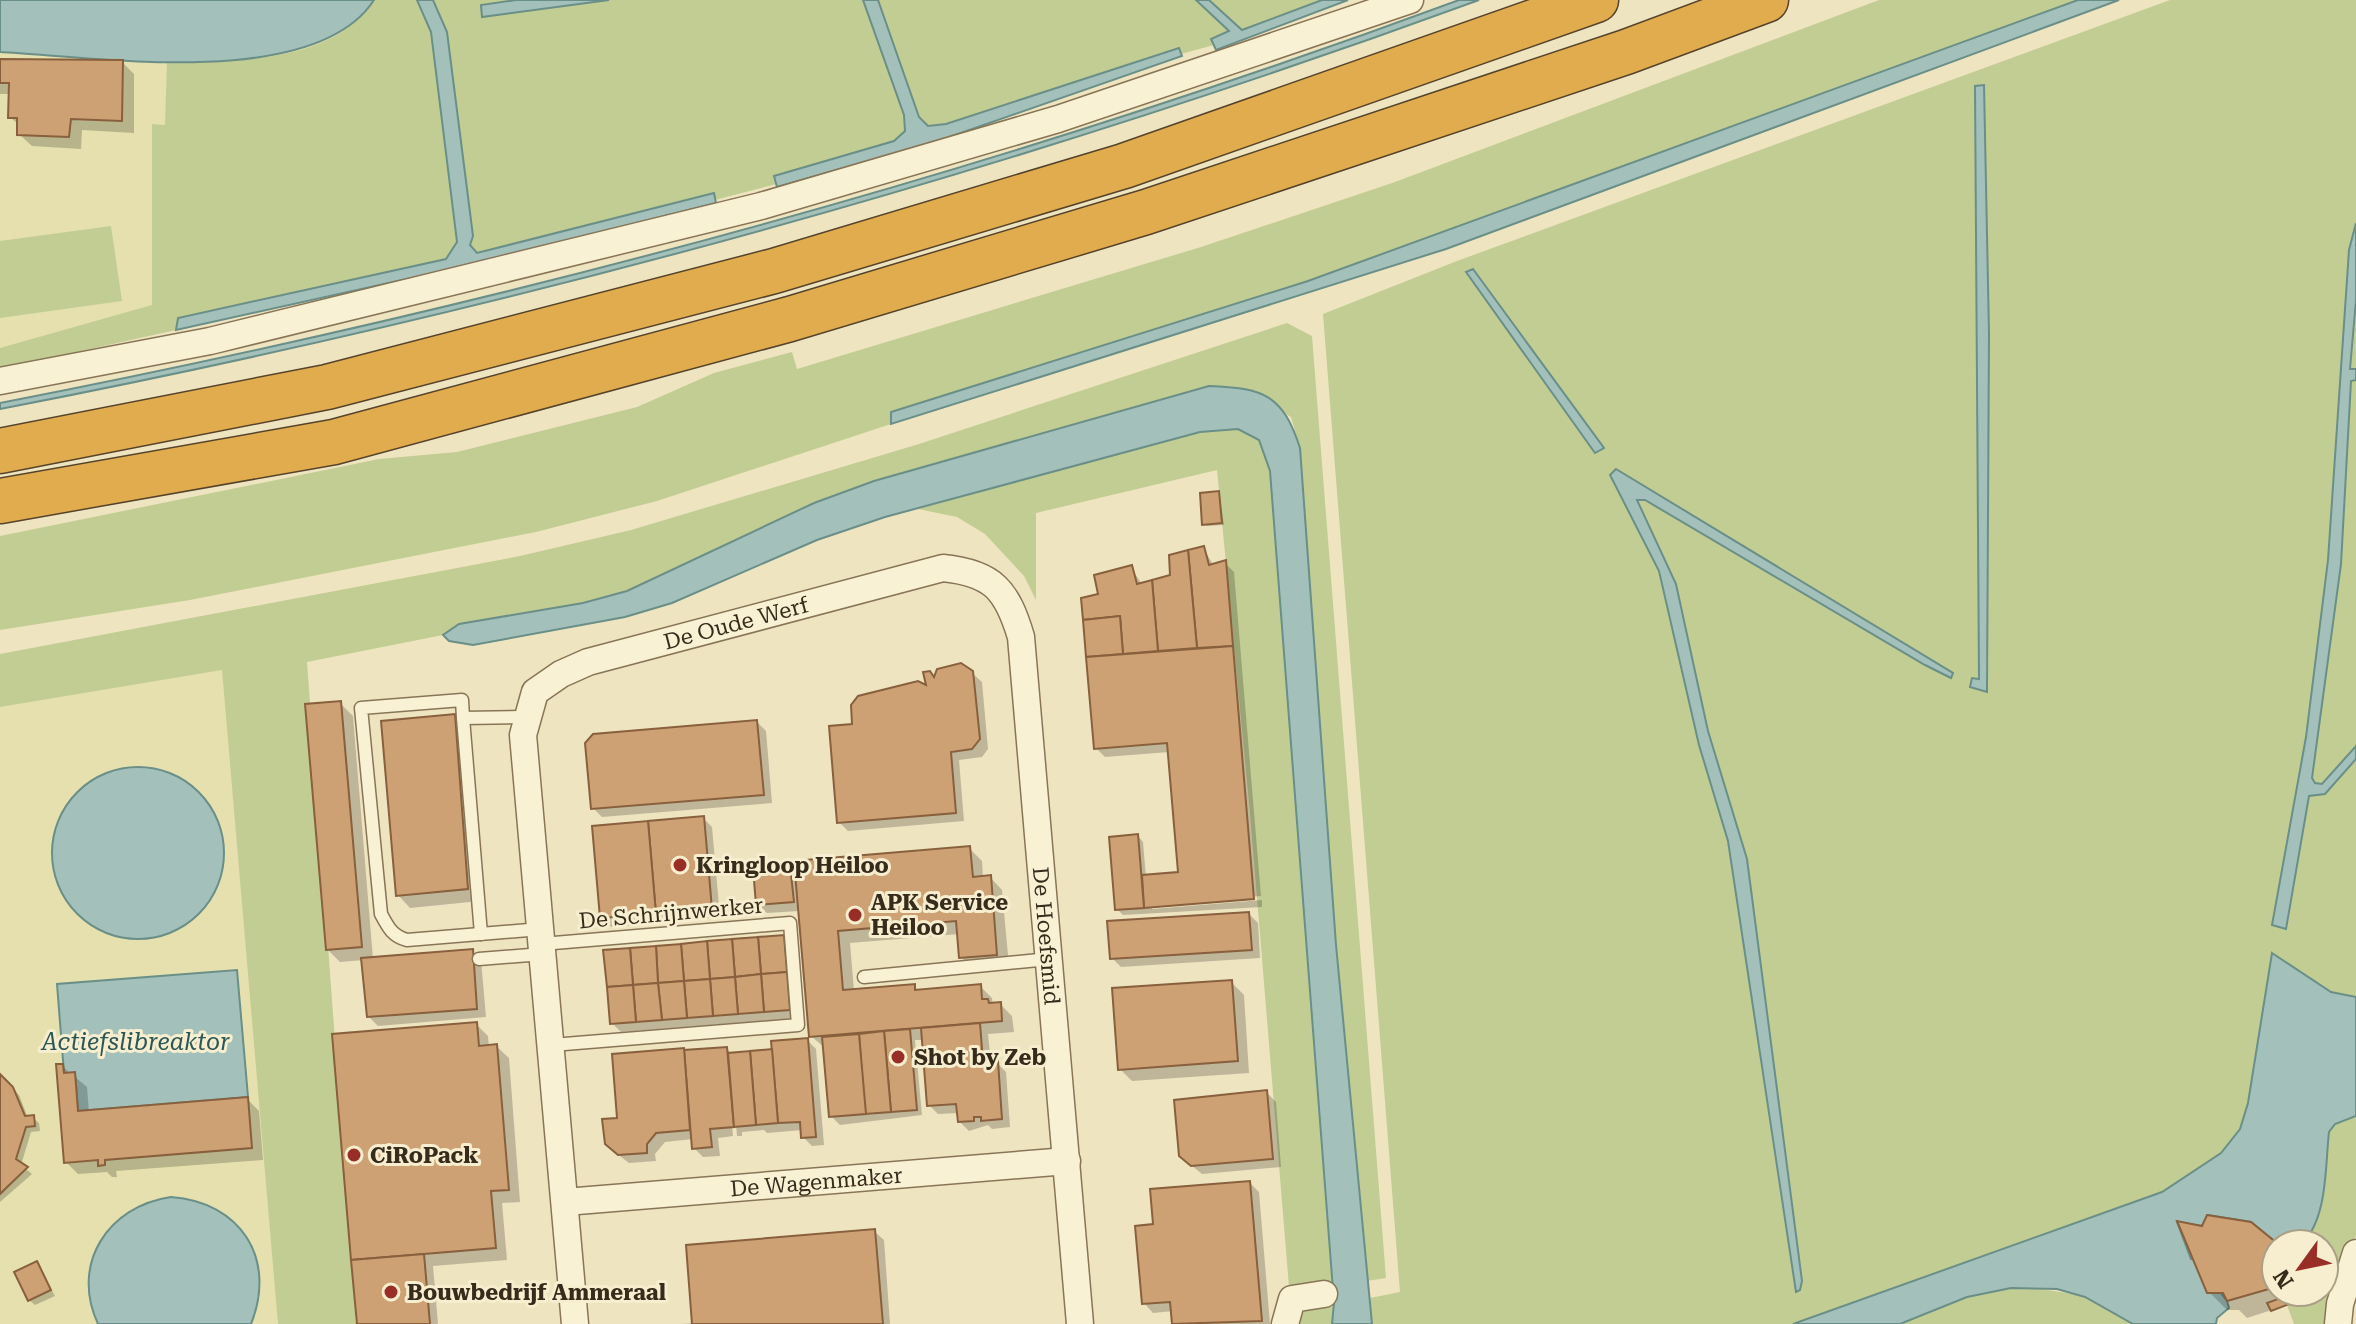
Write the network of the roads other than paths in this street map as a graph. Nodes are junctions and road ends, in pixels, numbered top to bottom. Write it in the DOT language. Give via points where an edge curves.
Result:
graph roads {
  1 [pos="1410,0"];
  2 [pos="1596,0"];
  3 [pos="1766,0"];
  4 [pos="0,381"];
  5 [pos="0,451"];
  6 [pos="0,501"];
  7 [pos="970,571"];
  8 [pos="525,717"];
  9 [pos="463,718"];
  10 [pos="481,934"];
  11 [pos="542,942"];
  12 [pos="479,959"];
  13 [pos="1049,959"];
  14 [pos="864,977"];
  15 [pos="552,1045"];
  16 [pos="1067,1161"];
  17 [pos="565,1202"];
  18 [pos="2356,1253"];
  19 [pos="1324,1294"];
  20 [pos="575,1324"];
  21 [pos="1080,1324"];
  22 [pos="1285,1324"];
  23 [pos="2338,1324"];
  1 -- 4 [label="street" via="1058,119 761,206 210,341"];
  2 -- 5 [label="highway" via="1124,166 774,271 327,387"];
  3 -- 6 [label="highway" via="1146,212 790,319 334,442"];
  7 -- 8 [label="street, De Oude Werf" via="943,568 588,662 535,692"];
  7 -- 13 [label="street, De Hoefsmid" via="994,583 1012,607 1021,637"];
  8 -- 9 [label="lane"];
  8 -- 11 [label="street"];
  9 -- 10 [label="lane"];
  9 -- 10 [label="lane" via="462,700 361,708 381,914 388,928 407,940"];
  10 -- 11 [label="lane"];
  11 -- 12 [label="lane"];
  11 -- 15 [label="street"];
  11 -- 15 [label="lane, De Schrijnwerker" via="790,923 798,1025"];
  13 -- 14 [label="lane"];
  13 -- 16 [label="street, De Hoefsmid"];
  15 -- 17 [label="street"];
  16 -- 17 [label="street, De Wagenmaker"];
  16 -- 21 [label="street, De Hoefsmid"];
  17 -- 20 [label="street"];
  18 -- 23 [label="street"];
  19 -- 22 [label="street" via="1292,1299"];
}
